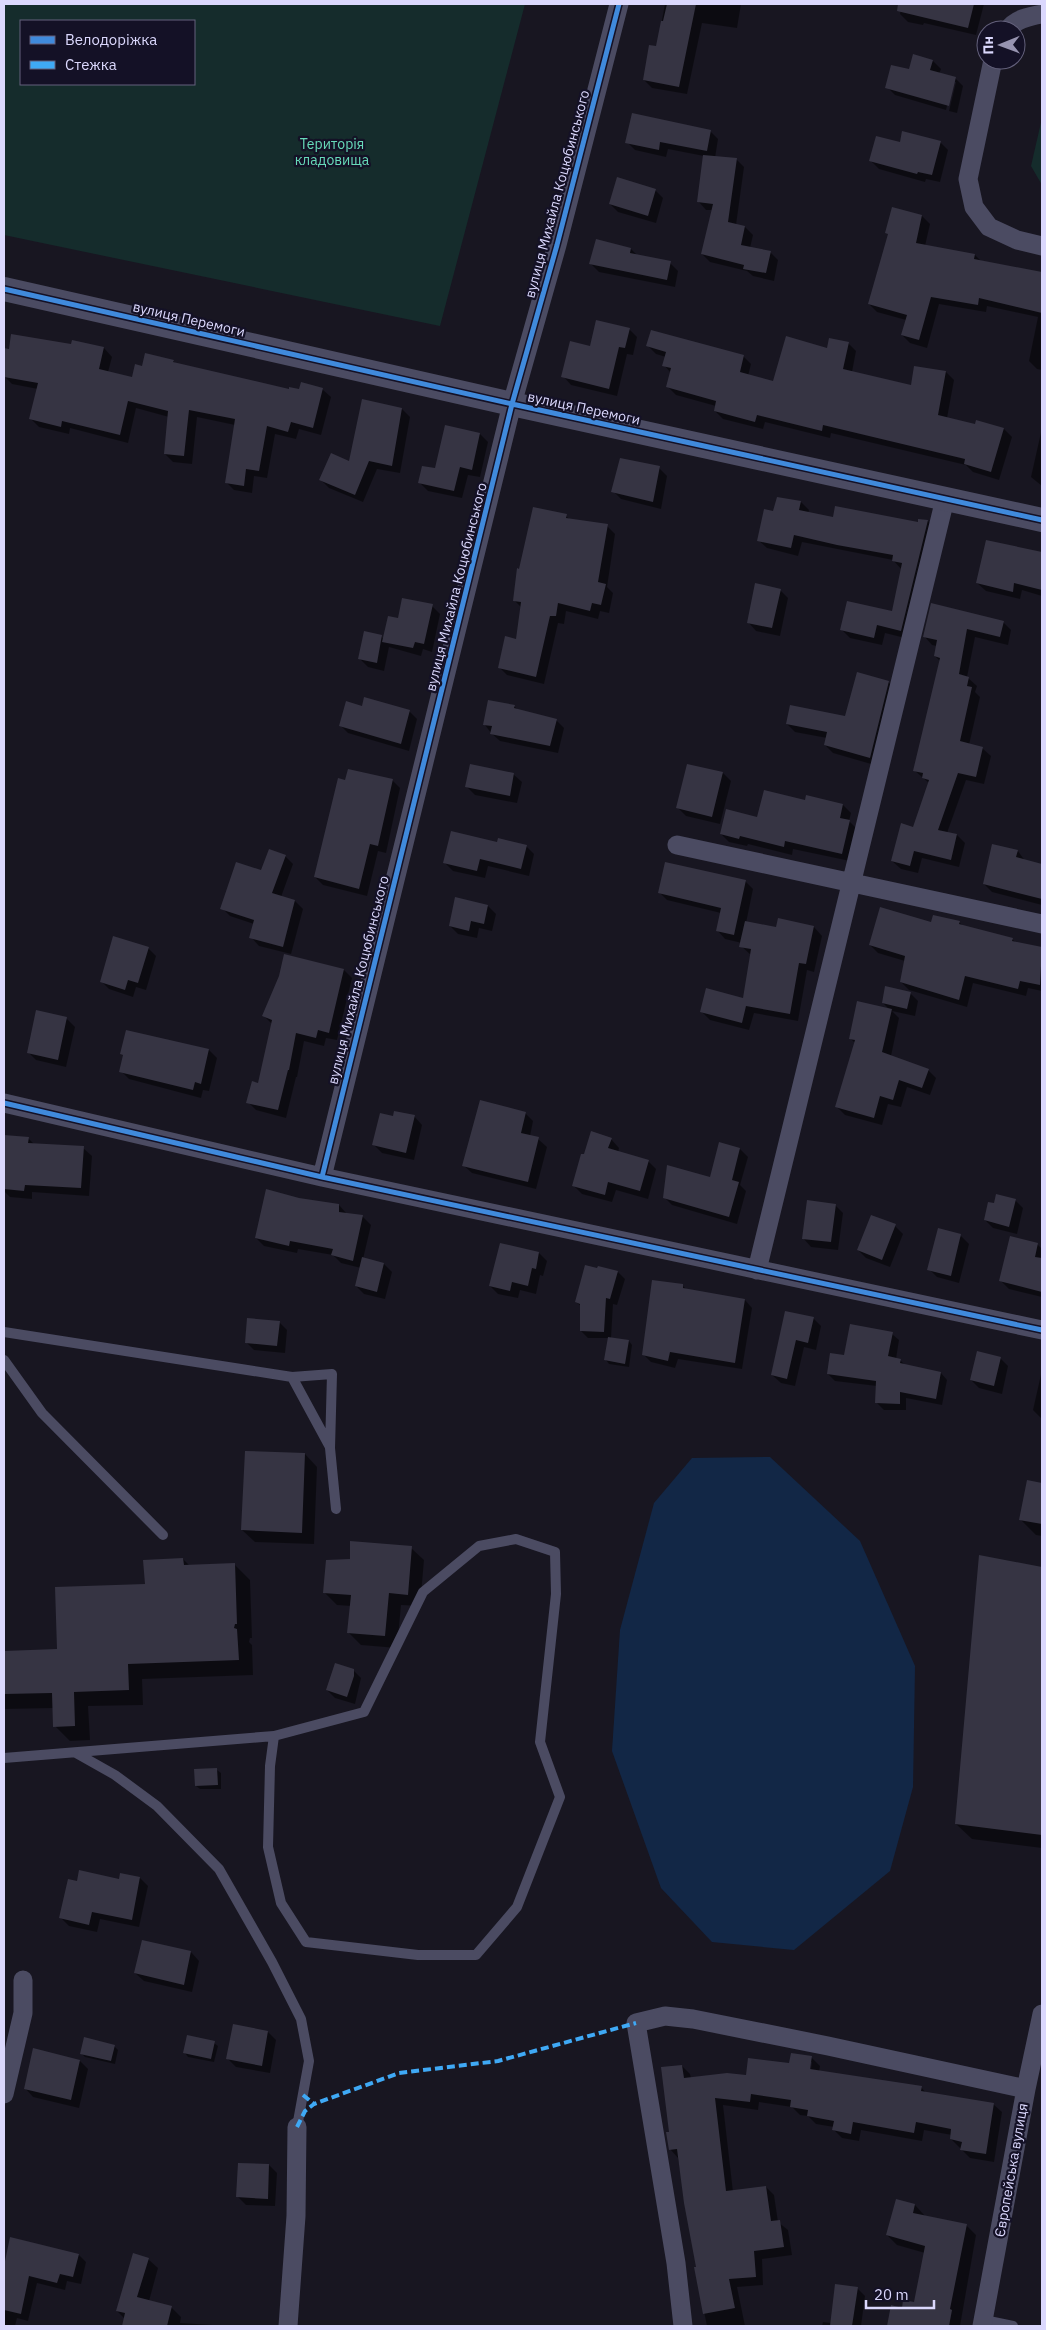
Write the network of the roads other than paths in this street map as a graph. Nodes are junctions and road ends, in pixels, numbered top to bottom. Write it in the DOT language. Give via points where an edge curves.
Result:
graph roads {
  1 [pos="619,4"];
  2 [pos="1042,14"];
  3 [pos="1021,20"];
  4 [pos="991,70"];
  5 [pos="1042,246"];
  6 [pos="4,289"];
  7 [pos="512,404"];
  8 [pos="945,499"];
  9 [pos="1042,520"];
  10 [pos="677,845"];
  11 [pos="850,883"];
  12 [pos="1042,924"];
  13 [pos="4,1103"];
  14 [pos="322,1176"];
  15 [pos="757,1270"];
  16 [pos="1042,1330"];
  17 [pos="4,1332"];
  18 [pos="4,1360"];
  19 [pos="292,1377"];
  20 [pos="330,1448"];
  21 [pos="336,1509"];
  22 [pos="163,1535"];
  23 [pos="274,1736"];
  24 [pos="76,1752"];
  25 [pos="4,1758"];
  26 [pos="23,1980"];
  27 [pos="1042,2014"];
  28 [pos="1026,2090"];
  29 [pos="4,2094"];
  30 [pos="297,2127"];
  31 [pos="983,2323"];
  32 [pos="288,2326"];
  33 [pos="683,2326"];
  34 [pos="1013,2326"];
  1 -- 7 [label="street, вулиця Михайла Коцюбинського"];
  2 -- 3 [label="street"];
  4 -- 5 [label="street" via="968,178 974,207 989,227 1017,240"];
  6 -- 7 [label="street, вулиця Перемоги"];
  7 -- 8 [label="street, вулиця Перемоги"];
  7 -- 14 [label="street, вулиця Михайла Коцюбинського"];
  8 -- 9 [label="street, вулиця Перемоги"];
  8 -- 11 [label="street"];
  10 -- 11 [label="street"];
  11 -- 12 [label="street"];
  11 -- 15 [label="street"];
  13 -- 14 [label="street"];
  14 -- 15 [label="street"];
  15 -- 16 [label="street"];
  17 -- 19 [label="lane"];
  18 -- 22 [label="lane" via="42,1413"];
  19 -- 20 [label="lane"];
  19 -- 20 [label="lane" via="332,1374"];
  20 -- 21 [label="lane"];
  23 -- 23 [label="lane" via="364,1712 423,1592 479,1546 516,1539 555,1552 556,1594 540,1742 560,1797 517,1907 476,1955 418,1955 306,1942 281,1903 268,1847"];
  23 -- 24 [label="lane"];
  24 -- 25 [label="lane"];
  24 -- 30 [label="lane" via="115,1774 157,1806 219,1869 301,2019 309,2062"];
  26 -- 29 [label="street" via="23,2013"];
  27 -- 28 [label="street, Європейська вулиця"];
  28 -- 31 [label="street, Європейська вулиця"];
  28 -- 33 [label="street" via="693,2019 665,2016 636,2023 676,2263"];
  30 -- 32 [label="street" via="296,2216"];
  31 -- 34 [label="lane"];
}
